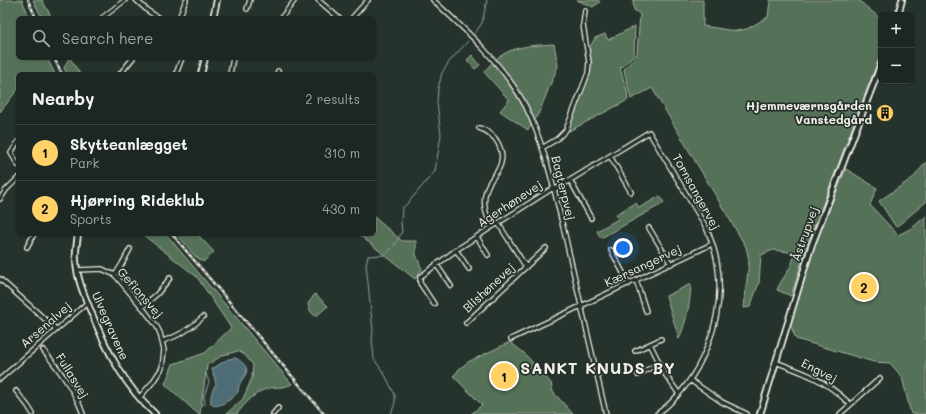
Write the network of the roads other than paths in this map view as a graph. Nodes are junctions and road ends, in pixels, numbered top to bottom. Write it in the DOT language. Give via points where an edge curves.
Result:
graph roads {
  1 [pos="125,0"];
  2 [pos="136,0"];
  3 [pos="186,0"];
  4 [pos="217,0"];
  5 [pos="250,0"];
  6 [pos="295,0"];
  7 [pos="318,0"];
  8 [pos="368,0"];
  9 [pos="433,0"];
  10 [pos="902,0"];
  11 [pos="247,9"];
  12 [pos="585,11"];
  13 [pos="899,12"];
  14 [pos="105,16"];
  15 [pos="155,16"];
  16 [pos="180,16"];
  17 [pos="213,16"];
  18 [pos="283,16"];
  19 [pos="338,16"];
  20 [pos="354,16"];
  21 [pos="131,60"];
  22 [pos="181,60"];
  23 [pos="204,60"];
  24 [pos="233,60"];
  25 [pos="122,72"];
  26 [pos="177,72"];
  27 [pos="202,72"];
  28 [pos="230,72"];
  29 [pos="878,72"];
  30 [pos="479,128"];
  31 [pos="649,132"];
  32 [pos="16,145"];
  33 [pos="542,148"];
  34 [pos="610,156"];
  35 [pos="16,162"];
  36 [pos="16,180"];
  37 [pos="570,180"];
  38 [pos="554,189"];
  39 [pos="631,192"];
  40 [pos="0,199"];
  41 [pos="591,218"];
  42 [pos="498,223"];
  43 [pos="492,227"];
  44 [pos="649,228"];
  45 [pos="33,236"];
  46 [pos="78,236"];
  47 [pos="477,237"];
  48 [pos="712,244"];
  49 [pos="27,247"];
  50 [pos="546,248"];
  51 [pos="130,249"];
  52 [pos="456,250"];
  53 [pos="611,250"];
  54 [pos="488,255"];
  55 [pos="436,264"];
  56 [pos="671,264"];
  57 [pos="526,267"];
  58 [pos="469,269"];
  59 [pos="77,270"];
  60 [pos="115,275"];
  61 [pos="170,278"];
  62 [pos="0,279"];
  63 [pos="636,280"];
  64 [pos="629,284"];
  65 [pos="451,286"];
  66 [pos="87,303"];
  67 [pos="434,304"];
  68 [pos="582,306"];
  69 [pos="142,308"];
  70 [pos="646,311"];
  71 [pos="203,317"];
  72 [pos="466,323"];
  73 [pos="56,329"];
  74 [pos="511,339"];
  75 [pos="661,339"];
  76 [pos="163,341"];
  77 [pos="650,344"];
  78 [pos="43,350"];
  79 [pos="635,351"];
  80 [pos="775,362"];
  81 [pos="659,363"];
  82 [pos="638,375"];
  83 [pos="880,378"];
  84 [pos="0,379"];
  85 [pos="690,380"];
  86 [pos="16,391"];
  87 [pos="679,394"];
  88 [pos="139,398"];
  89 [pos="850,404"];
  90 [pos="278,408"];
  91 [pos="33,414"];
  92 [pos="83,414"];
  93 [pos="155,414"];
  94 [pos="273,414"];
  95 [pos="606,414"];
  96 [pos="657,414"];
  97 [pos="748,414"];
  98 [pos="760,414"];
  99 [pos="840,414"];
  1 -- 14 [label="street"];
  2 -- 15 [label="street"];
  3 -- 16 [label="street"];
  4 -- 17 [label="street"];
  5 -- 11 [label="street"];
  6 -- 18 [label="street"];
  7 -- 19 [label="street"];
  8 -- 20 [label="street"];
  9 -- 33 [label="street, Bagterpvej" via="479,44 508,79 525,107"];
  10 -- 13 [label="street"];
  12 -- 33 [label="street" via="583,25 589,62 588,73 566,130"];
  21 -- 25 [label="street"];
  22 -- 26 [label="street"];
  23 -- 27 [label="street"];
  24 -- 28 [label="street"];
  29 -- 80 [label="street, Åstrupvej" via="810,247"];
  30 -- 43 [label="street" via="494,136 502,152 500,164 488,185 484,199 486,214"];
  31 -- 34 [label="street, Agerhønevej"];
  31 -- 48 [label="street, Tornsangervej" via="696,208"];
  32 -- 35 [label="street" via="11,153"];
  33 -- 38 [label="street, Bagterpvej"];
  34 -- 37 [label="street, Agerhønevej"];
  34 -- 39 [label="street"];
  36 -- 40 [label="street"];
  37 -- 38 [label="street, Agerhønevej"];
  37 -- 41 [label="street"];
  38 -- 42 [label="street, Agerhønevej"];
  38 -- 68 [label="street, Bagterpvej"];
  42 -- 43 [label="street, Agerhønevej"];
  42 -- 57 [label="street, Blishønevej"];
  43 -- 47 [label="street, Agerhønevej"];
  44 -- 56 [label="street"];
  45 -- 49 [label="street"];
  46 -- 59 [label="street, Ulvegravene"];
  47 -- 52 [label="street, Agerhønevej"];
  47 -- 54 [label="street, Agerhønevej"];
  48 -- 56 [label="street, Kærsangervej"];
  48 -- 85 [label="street, Tornsangervej" via="719,276 718,308 709,340"];
  50 -- 57 [label="street, Blishønevej"];
  51 -- 60 [label="street"];
  52 -- 55 [label="street, Agerhønevej"];
  52 -- 58 [label="street"];
  53 -- 64 [label="street"];
  55 -- 65 [label="street"];
  55 -- 67 [label="street, Agerhønevej" via="419,280"];
  56 -- 63 [label="street, Kærsangervej"];
  57 -- 72 [label="street, Blishønevej"];
  59 -- 60 [label="street, Gefionsvej" via="102,269"];
  59 -- 66 [label="street, Ulvegravene"];
  60 -- 69 [label="street, Gefionsvej"];
  61 -- 69 [label="street"];
  62 -- 73 [label="street"];
  63 -- 64 [label="street, Kærsangervej"];
  63 -- 70 [label="street"];
  64 -- 68 [label="street, Kærsangervej"];
  66 -- 73 [label="street, Arsenalvej"];
  66 -- 88 [label="street, Ulvegravene" via="110,354"];
  68 -- 74 [label="street, Kærsangervej"];
  68 -- 95 [label="street, Bagterpvej"];
  69 -- 76 [label="street, Gefionsvej" via="156,325"];
  71 -- 76 [label="street" via="185,332"];
  73 -- 84 [label="street, Arsenalvej"];
  75 -- 77 [label="street"];
  76 -- 88 [label="street, Gefionsvej" via="162,368"];
  77 -- 79 [label="street"];
  77 -- 81 [label="street"];
  78 -- 92 [label="street, Fullasvej" via="74,394"];
  80 -- 89 [label="street, Engvej" via="812,376 836,391"];
  80 -- 98 [label="street, Åstrupvej"];
  81 -- 82 [label="street"];
  81 -- 87 [label="street"];
  83 -- 89 [label="street"];
  85 -- 87 [label="street, Tornsangervej"];
  85 -- 97 [label="street" via="722,402"];
  86 -- 91 [label="street"];
  87 -- 96 [label="street, Tornsangervej"];
  88 -- 93 [label="street, Ulvegravene"];
  89 -- 99 [label="street"];
  90 -- 94 [label="street"];
}
